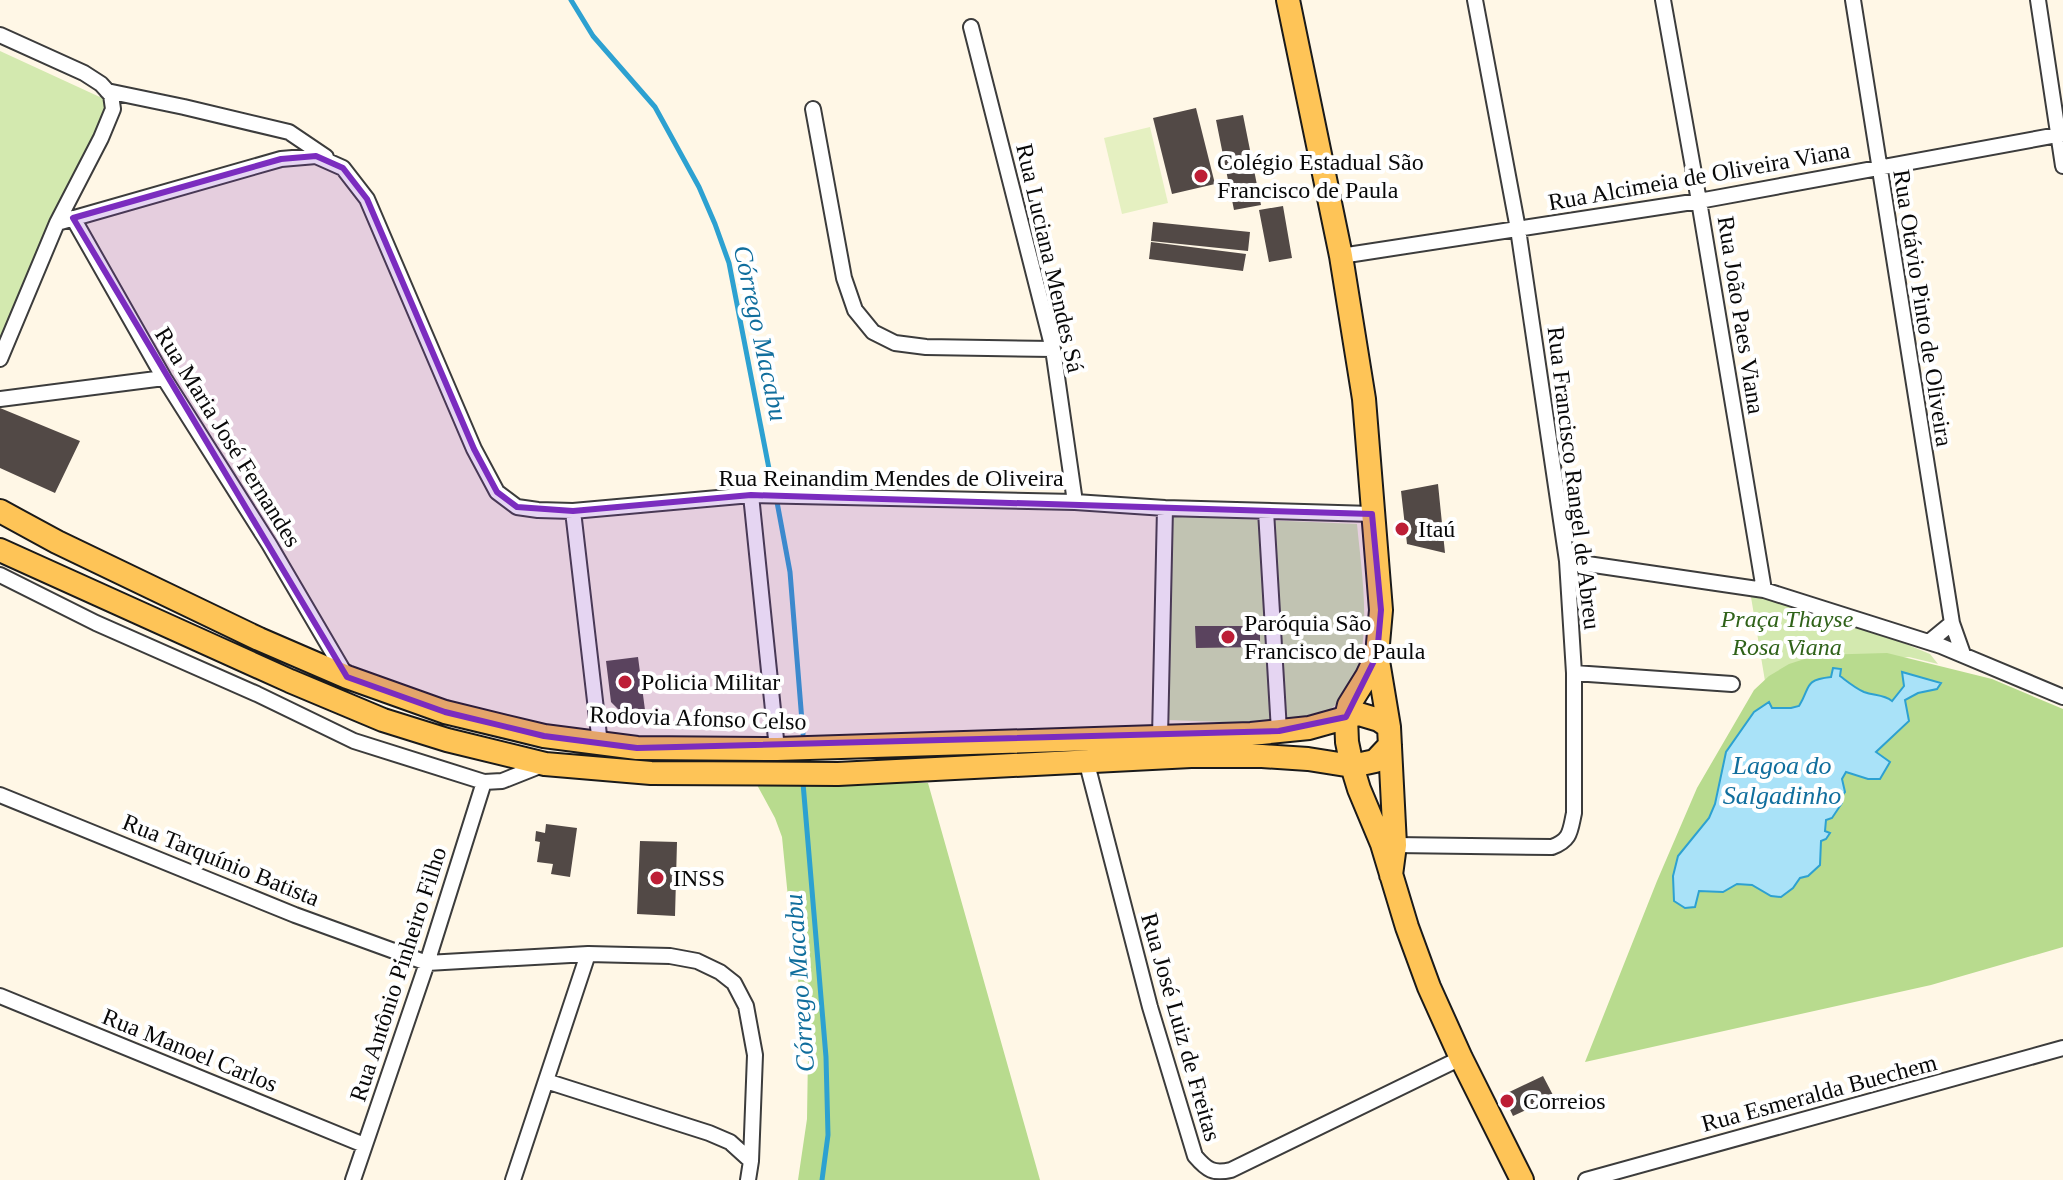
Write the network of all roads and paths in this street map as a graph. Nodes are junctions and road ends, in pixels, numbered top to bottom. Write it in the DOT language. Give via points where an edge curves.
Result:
graph roads {
  1 [pos="1288,0"];
  2 [pos="1475,0"];
  3 [pos="1663,0"];
  4 [pos="1853,0"];
  5 [pos="2038,0"];
  6 [pos="971,27"];
  7 [pos="0,35"];
  8 [pos="107,91"];
  9 [pos="813,109"];
  10 [pos="2060,135"];
  11 [pos="340,166"];
  12 [pos="2063,166"];
  13 [pos="1878,167"];
  14 [pos="1699,201"];
  15 [pos="73,218"];
  16 [pos="57,223"];
  17 [pos="1518,229"];
  18 [pos="1341,256"];
  19 [pos="1053,349"];
  20 [pos="0,359"];
  21 [pos="164,378"];
  22 [pos="0,399"];
  23 [pos="751,495"];
  24 [pos="1075,502"];
  25 [pos="1165,508"];
  26 [pos="0,511"];
  27 [pos="573,511"];
  28 [pos="1266,511"];
  29 [pos="1372,514"];
  30 [pos="0,550"];
  31 [pos="1567,561"];
  32 [pos="0,575"];
  33 [pos="1764,590"];
  34 [pos="1952,623"];
  35 [pos="1929,642"];
  36 [pos="1963,654"];
  37 [pos="1377,655"];
  38 [pos="1574,673"];
  39 [pos="347,677"];
  40 [pos="290,681"];
  41 [pos="1732,684"];
  42 [pos="2063,697"];
  43 [pos="282,706"];
  44 [pos="1346,717"];
  45 [pos="1279,731"];
  46 [pos="1390,736"];
  47 [pos="1160,737"];
  48 [pos="600,744"];
  49 [pos="777,749"];
  50 [pos="1086,760"];
  51 [pos="545,764"];
  52 [pos="1352,766"];
  53 [pos="484,782"];
  54 [pos="0,795"];
  55 [pos="1395,845"];
  56 [pos="1391,875"];
  57 [pos="588,954"];
  58 [pos="427,963"];
  59 [pos="0,996"];
  60 [pos="2063,1048"];
  61 [pos="1461,1058"];
  62 [pos="546,1081"];
  63 [pos="364,1145"];
  64 [pos="751,1161"];
  65 [pos="355,1179"];
  66 [pos="513,1180"];
  67 [pos="748,1180"];
  68 [pos="1522,1180"];
  69 [pos="1586,1180"];
  1 -- 18 [label="main road"];
  2 -- 17 [label="street, Rua Francisco Rangel de Abreu"];
  3 -- 14 [label="street, Rua João Paes Viana"];
  4 -- 13 [label="street, Rua Otávio Pinto de Oliveira"];
  5 -- 10 [label="street"];
  6 -- 19 [label="street, Rua Luciana Mendes Sá"];
  7 -- 8 [label="street" via="84,73"];
  8 -- 11 [label="street, Rua Reinandim Mendes de Oliveira" via="289,132"];
  8 -- 16 [label="street" via="113,109"];
  9 -- 19 [label="street" via="844,278 855,310 873,332 895,343 926,347"];
  10 -- 12 [label="street"];
  10 -- 13 [label="street, Rua Alcimeia de Oliveira Viana"];
  11 -- 15 [label="street" via="316,156 281,159"];
  11 -- 27 [label="street, Rua Reinandim Mendes de Oliveira" via="367,199 497,492 517,507"];
  13 -- 14 [label="street, Rua Alcimeia de Oliveira Viana"];
  13 -- 34 [label="street, Rua Otávio Pinto de Oliveira"];
  14 -- 17 [label="street, Rua Alcimeia de Oliveira Viana"];
  14 -- 33 [label="street, Rua João Paes Viana"];
  15 -- 16 [label="street"];
  15 -- 21 [label="street, Rua Maria José Fernandes"];
  16 -- 20 [label="street"];
  17 -- 18 [label="street, Rua Alcimeia de Oliveira Viana"];
  17 -- 31 [label="street, Rua Francisco Rangel de Abreu"];
  18 -- 29 [label="main road" via="1364,399"];
  19 -- 24 [label="street, Rua Luciana Mendes Sá"];
  21 -- 22 [label="street"];
  21 -- 39 [label="street, Rua Maria José Fernandes"];
  23 -- 24 [label="street, Rua Reinandim Mendes de Oliveira"];
  23 -- 27 [label="street, Rua Reinandim Mendes de Oliveira"];
  23 -- 49 [label="street"];
  24 -- 25 [label="street, Rua Reinandim Mendes de Oliveira"];
  25 -- 28 [label="street, Rua Reinandim Mendes de Oliveira"];
  25 -- 47 [label="street"];
  26 -- 39 [label="main road, Rodovia Afonso Celso"];
  27 -- 48 [label="street"];
  28 -- 29 [label="street, Rua Reinandim Mendes de Oliveira"];
  28 -- 45 [label="street"];
  29 -- 37 [label="main road" via="1381,610"];
  30 -- 40 [label="main road"];
  31 -- 33 [label="street"];
  31 -- 38 [label="street, Rua Francisco Rangel de Abreu"];
  32 -- 43 [label="street"];
  33 -- 35 [label="street"];
  34 -- 35 [label="street"];
  34 -- 36 [label="street, Rua Otávio Pinto de Oliveira"];
  35 -- 36 [label="street"];
  36 -- 42 [label="street"];
  37 -- 44 [label="main road"];
  37 -- 46 [label="main road"];
  38 -- 41 [label="street"];
  38 -- 55 [label="street, Rua Francisco Rangel de Abreu" via="1574,813 1563,843"];
  39 -- 48 [label="main road, Rodovia Afonso Celso" via="445,712"];
  40 -- 43 [label="street"];
  40 -- 51 [label="main road" via="396,724"];
  43 -- 53 [label="street" via="354,741"];
  44 -- 45 [label="main road, Rodovia Afonso Celso"];
  44 -- 46 [label="main road, Rodovia Afonso Celso" via="1369,715"];
  44 -- 52 [label="main road"];
  45 -- 47 [label="main road, Rodovia Afonso Celso"];
  46 -- 52 [label="main road" via="1375,761"];
  46 -- 55 [label="main road"];
  47 -- 49 [label="main road, Rodovia Afonso Celso"];
  48 -- 49 [label="main road, Rodovia Afonso Celso"];
  50 -- 51 [label="main road" via="838,774 651,773"];
  50 -- 52 [label="main road" via="1262,756"];
  50 -- 61 [label="street, Rua José Luiz de Freitas" via="1150,1007 1195,1156 1205,1167 1219,1173 1231,1170"];
  51 -- 53 [label="street" via="502,781"];
  52 -- 56 [label="main road"];
  53 -- 58 [label="street, Rua Antônio Pinheiro Filho"];
  54 -- 58 [label="street, Rua Tarquínio Batista"];
  55 -- 56 [label="main road"];
  56 -- 61 [label="main road" via="1418,957"];
  57 -- 58 [label="street"];
  57 -- 62 [label="street"];
  57 -- 64 [label="street" via="697,961 734,983 746,1006 755,1055"];
  58 -- 63 [label="street, Rua Antônio Pinheiro Filho"];
  59 -- 63 [label="street, Rua Manoel Carlos"];
  60 -- 69 [label="street, Rua Esmeralda Buechem"];
  61 -- 68 [label="main road"];
  62 -- 64 [label="street" via="709,1133 730,1142"];
  62 -- 66 [label="street"];
  63 -- 65 [label="street, Rua Antônio Pinheiro Filho"];
  64 -- 67 [label="street"];
}
